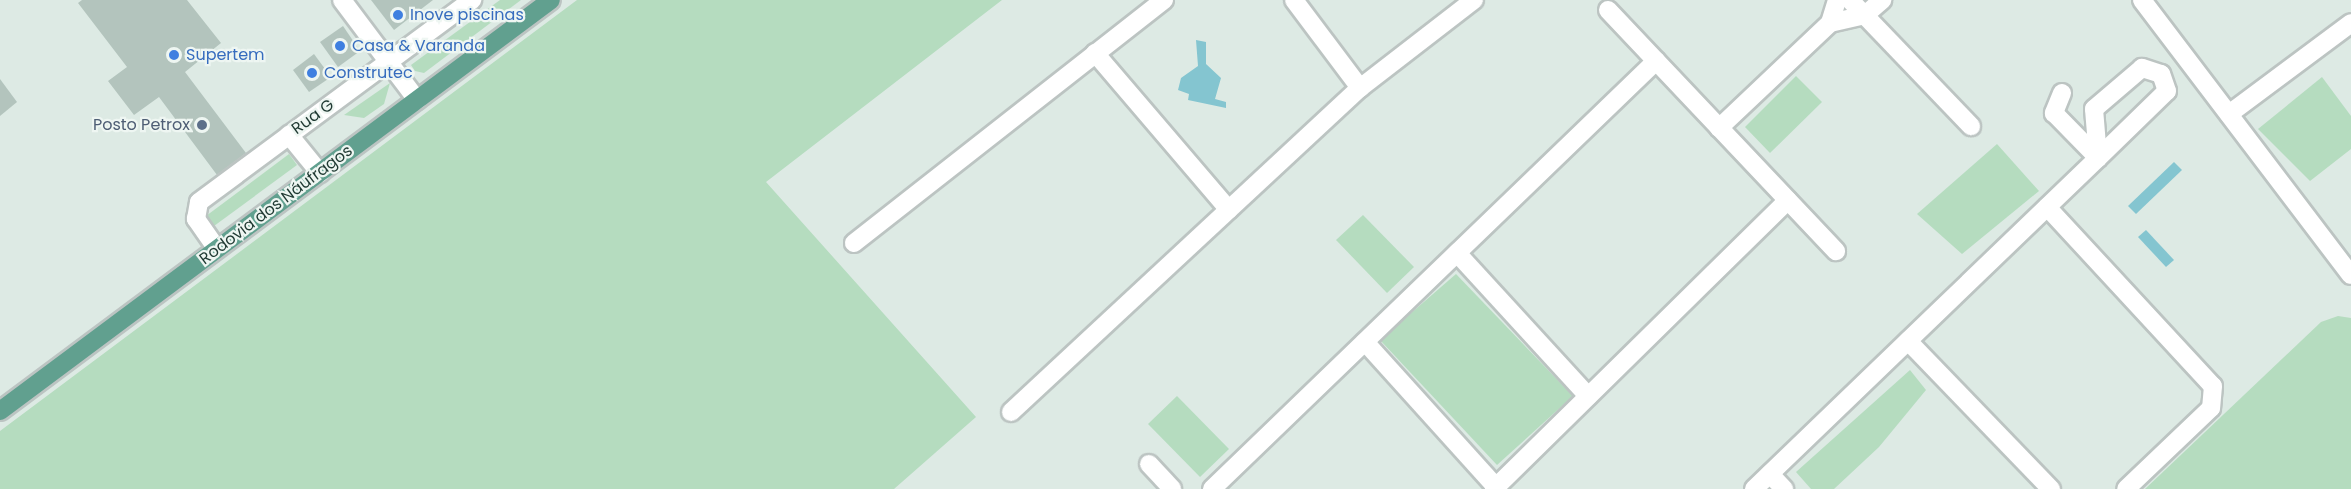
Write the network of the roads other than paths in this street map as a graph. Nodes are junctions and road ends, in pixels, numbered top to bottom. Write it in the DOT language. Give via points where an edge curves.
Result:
graph roads {
  1 [pos="342,0"];
  2 [pos="470,0"];
  3 [pos="552,0"];
  4 [pos="1164,0"];
  5 [pos="1294,0"];
  6 [pos="1473,0"];
  7 [pos="1837,0"];
  8 [pos="1850,0"];
  9 [pos="1882,0"];
  10 [pos="2142,0"];
  11 [pos="1608,10"];
  12 [pos="1864,15"];
  13 [pos="1830,23"];
  14 [pos="2351,23"];
  15 [pos="1095,53"];
  16 [pos="2183,56"];
  17 [pos="1656,61"];
  18 [pos="388,62"];
  19 [pos="2164,82"];
  20 [pos="1360,88"];
  21 [pos="2062,93"];
  22 [pos="417,100"];
  23 [pos="2229,114"];
  24 [pos="1971,126"];
  25 [pos="1719,128"];
  26 [pos="289,135"];
  27 [pos="2098,158"];
  28 [pos="320,173"];
  29 [pos="1788,201"];
  30 [pos="2047,207"];
  31 [pos="1229,210"];
  32 [pos="854,243"];
  33 [pos="217,249"];
  34 [pos="1836,251"];
  35 [pos="1457,253"];
  36 [pos="2351,275"];
  37 [pos="1908,341"];
  38 [pos="1365,342"];
  39 [pos="1588,396"];
  40 [pos="0,411"];
  41 [pos="1011,412"];
  42 [pos="1149,464"];
  43 [pos="1770,474"];
  44 [pos="1495,488"];
  45 [pos="1173,489"];
  46 [pos="1212,489"];
  47 [pos="1754,489"];
  48 [pos="1784,489"];
  49 [pos="2051,489"];
  50 [pos="2126,489"];
  1 -- 18 [label="street"];
  2 -- 18 [label="street, Rua G"];
  3 -- 22 [label="main road, Rodovia dos Náufragos"];
  4 -- 15 [label="street"];
  5 -- 20 [label="street"];
  6 -- 20 [label="street"];
  7 -- 13 [label="street"];
  8 -- 12 [label="street"];
  9 -- 12 [label="street"];
  10 -- 16 [label="street"];
  11 -- 17 [label="street"];
  12 -- 13 [label="street"];
  12 -- 24 [label="street"];
  13 -- 25 [label="street"];
  14 -- 23 [label="street"];
  15 -- 31 [label="street"];
  15 -- 32 [label="street"];
  16 -- 19 [label="street"];
  16 -- 23 [label="street"];
  17 -- 25 [label="street"];
  17 -- 35 [label="street"];
  18 -- 22 [label="street"];
  18 -- 26 [label="street, Rua G"];
  19 -- 27 [label="street"];
  19 -- 27 [label="street" via="2142,68 2094,109"];
  20 -- 31 [label="street"];
  21 -- 27 [label="street" via="2054,113"];
  22 -- 28 [label="main road, Rodovia dos Náufragos"];
  23 -- 36 [label="street"];
  25 -- 29 [label="street"];
  26 -- 28 [label="street"];
  26 -- 33 [label="street, Rua G" via="199,202 196,219"];
  27 -- 30 [label="street"];
  28 -- 33 [label="main road, Rodovia dos Náufragos"];
  29 -- 34 [label="street"];
  29 -- 39 [label="street"];
  30 -- 37 [label="street"];
  30 -- 50 [label="street" via="2213,386 2211,408"];
  31 -- 41 [label="street"];
  33 -- 40 [label="main road, Rodovia dos Náufragos"];
  35 -- 38 [label="street"];
  35 -- 39 [label="street"];
  37 -- 43 [label="street"];
  37 -- 49 [label="street"];
  38 -- 44 [label="street"];
  38 -- 46 [label="street"];
  39 -- 44 [label="street"];
  42 -- 45 [label="street"];
  43 -- 47 [label="street"];
  43 -- 48 [label="street"];
}
